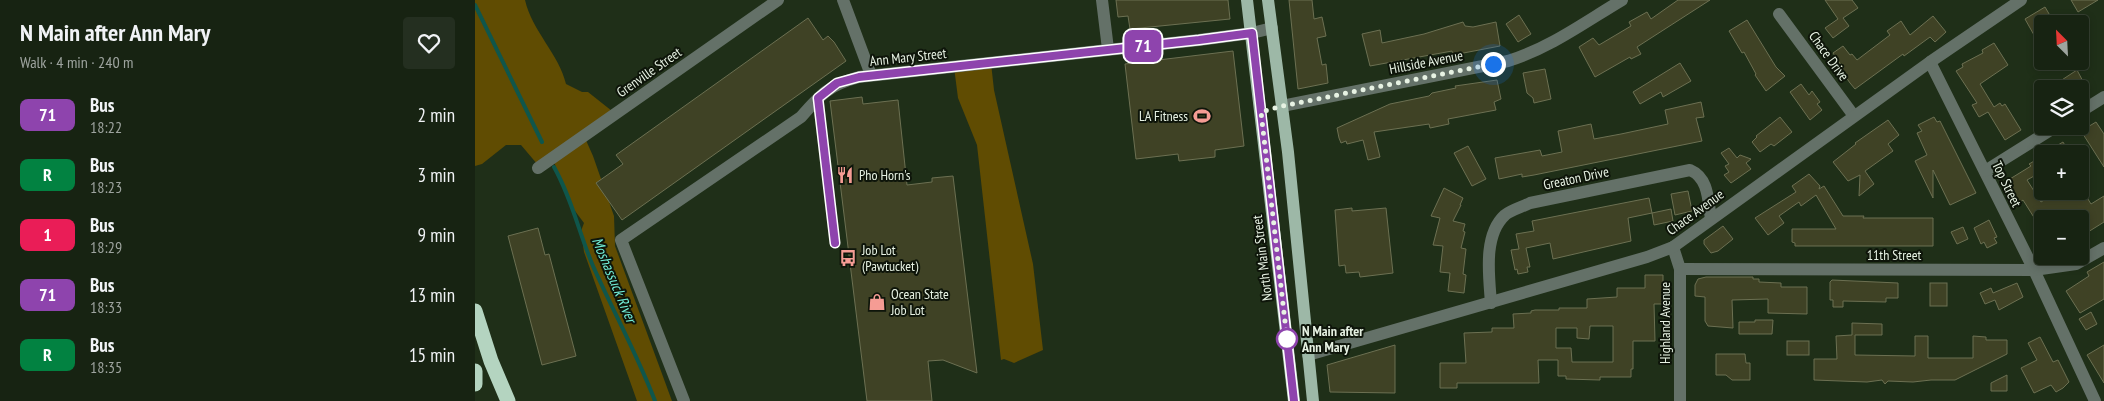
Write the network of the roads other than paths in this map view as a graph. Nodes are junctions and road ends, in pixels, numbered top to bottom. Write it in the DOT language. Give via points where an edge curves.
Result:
graph roads {
  1 [pos="778,0"];
  2 [pos="843,0"];
  3 [pos="1102,0"];
  4 [pos="1247,0"];
  5 [pos="1269,0"];
  6 [pos="1622,0"];
  7 [pos="2021,0"];
  8 [pos="1779,14"];
  9 [pos="1272,28"];
  10 [pos="1252,33"];
  11 [pos="1108,49"];
  12 [pos="1930,62"];
  13 [pos="871,76"];
  14 [pos="2104,98"];
  15 [pos="1281,104"];
  16 [pos="2089,107"];
  17 [pos="1261,112"];
  18 [pos="1854,116"];
  19 [pos="2043,135"];
  20 [pos="538,168"];
  21 [pos="1985,171"];
  22 [pos="1711,219"];
  23 [pos="1673,247"];
  24 [pos="2104,248"];
  25 [pos="1680,269"];
  26 [pos="2034,270"];
  27 [pos="1491,303"];
  28 [pos="475,311"];
  29 [pos="1308,355"];
  30 [pos="475,371"];
  31 [pos="475,384"];
  32 [pos="2104,397"];
  33 [pos="508,401"];
  34 [pos="684,401"];
  35 [pos="1294,401"];
  36 [pos="1313,401"];
  37 [pos="1680,401"];
  38 [pos="2096,401"];
  1 -- 20 [label="street, Grenville Street"];
  2 -- 13 [label="street"];
  3 -- 11 [label="street"];
  4 -- 10 [label="main road, North Main Street"];
  5 -- 9 [label="main road"];
  6 -- 15 [label="street, Hillside Avenue" via="1522,57"];
  7 -- 12 [label="street, Chace Avenue"];
  8 -- 18 [label="street, Chace Drive"];
  9 -- 10 [label="street, Ann Mary Street"];
  9 -- 15 [label="main road"];
  10 -- 11 [label="street, Ann Mary Street"];
  10 -- 17 [label="main road, North Main Street"];
  11 -- 13 [label="street, Ann Mary Street"];
  12 -- 18 [label="street, Chace Avenue"];
  12 -- 21 [label="street, Top Street"];
  13 -- 34 [label="street, Ann Mary Street" via="837,83 829,88 801,117 621,240"];
  14 -- 16 [label="street"];
  15 -- 17 [label="main road"];
  15 -- 29 [label="main road"];
  17 -- 35 [label="main road, North Main Street"];
  18 -- 22 [label="street, Chace Avenue"];
  19 -- 21 [label="street"];
  21 -- 26 [label="street, Top Street"];
  22 -- 23 [label="street, Chace Avenue"];
  22 -- 27 [label="street, Greaton Drive" via="1706,188 1698,173 1690,170 1530,203 1506,214 1497,224 1491,239"];
  23 -- 25 [label="street, Highland Avenue"];
  23 -- 27 [label="street, Chace Avenue"];
  24 -- 26 [label="street, 11th Street" via="2075,264"];
  25 -- 26 [label="street, 11th Street"];
  25 -- 37 [label="street, Highland Avenue"];
  26 -- 38 [label="street, Top Street"];
  27 -- 29 [label="street, Chace Avenue"];
  28 -- 33 [label="highway"];
  29 -- 36 [label="main road"];
  30 -- 31 [label="highway"];
  32 -- 38 [label="street"];
}
